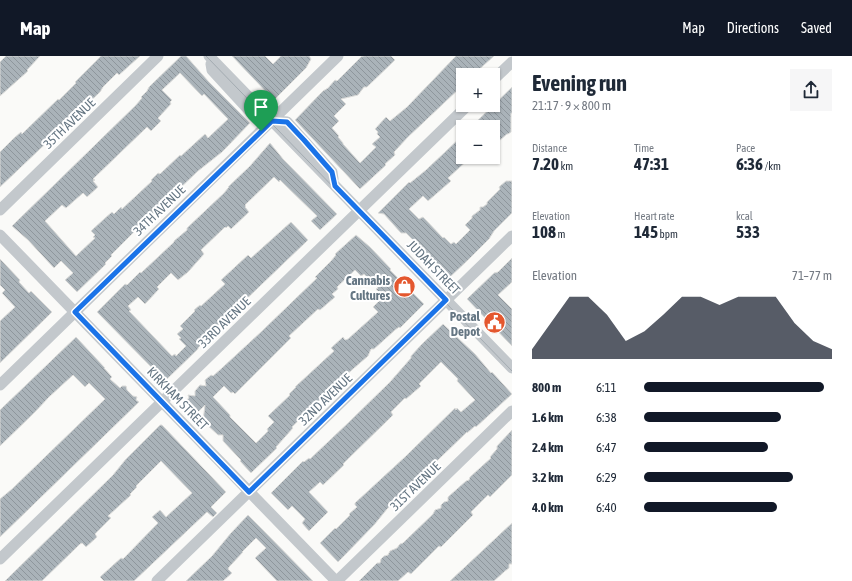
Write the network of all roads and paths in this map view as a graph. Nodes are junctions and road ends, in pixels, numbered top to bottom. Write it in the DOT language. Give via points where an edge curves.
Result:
graph roads {
  1 [pos="158,56"];
  2 [pos="338,56"];
  3 [pos="209,57"];
  4 [pos="512,62"];
  5 [pos="500,73"];
  6 [pos="461,112"];
  7 [pos="272,121"];
  8 [pos="0,210"];
  9 [pos="359,211"];
  10 [pos="0,235"];
  11 [pos="512,236"];
  12 [pos="446,300"];
  13 [pos="75,312"];
  14 [pos="512,368"];
  15 [pos="0,385"];
  16 [pos="162,402"];
  17 [pos="512,411"];
  18 [pos="249,492"];
  19 [pos="0,559"];
  20 [pos="157,581"];
  21 [pos="336,581"];
  1 -- 8 [label="street, 35TH AVENUE"];
  2 -- 7 [label="street, 34TH AVENUE"];
  3 -- 7 [label="street, JUDAH STREET"];
  4 -- 5 [label="street"];
  6 -- 9 [label="street, 33RD AVENUE"];
  7 -- 9 [label="street, JUDAH STREET"];
  7 -- 13 [label="street, 34TH AVENUE"];
  9 -- 12 [label="street, JUDAH STREET"];
  9 -- 16 [label="street, 33RD AVENUE"];
  10 -- 13 [label="street, KIRKHAM STREET"];
  11 -- 12 [label="street, 32ND AVENUE"];
  12 -- 14 [label="street, JUDAH STREET"];
  12 -- 18 [label="street, 32ND AVENUE"];
  13 -- 15 [label="street, 34TH AVENUE"];
  13 -- 16 [label="street, KIRKHAM STREET"];
  16 -- 18 [label="street, KIRKHAM STREET"];
  16 -- 19 [label="street, 33RD AVENUE"];
  17 -- 21 [label="street, 31ST AVENUE"];
  18 -- 20 [label="street, 32ND AVENUE"];
  18 -- 21 [label="street, KIRKHAM STREET"];
}
